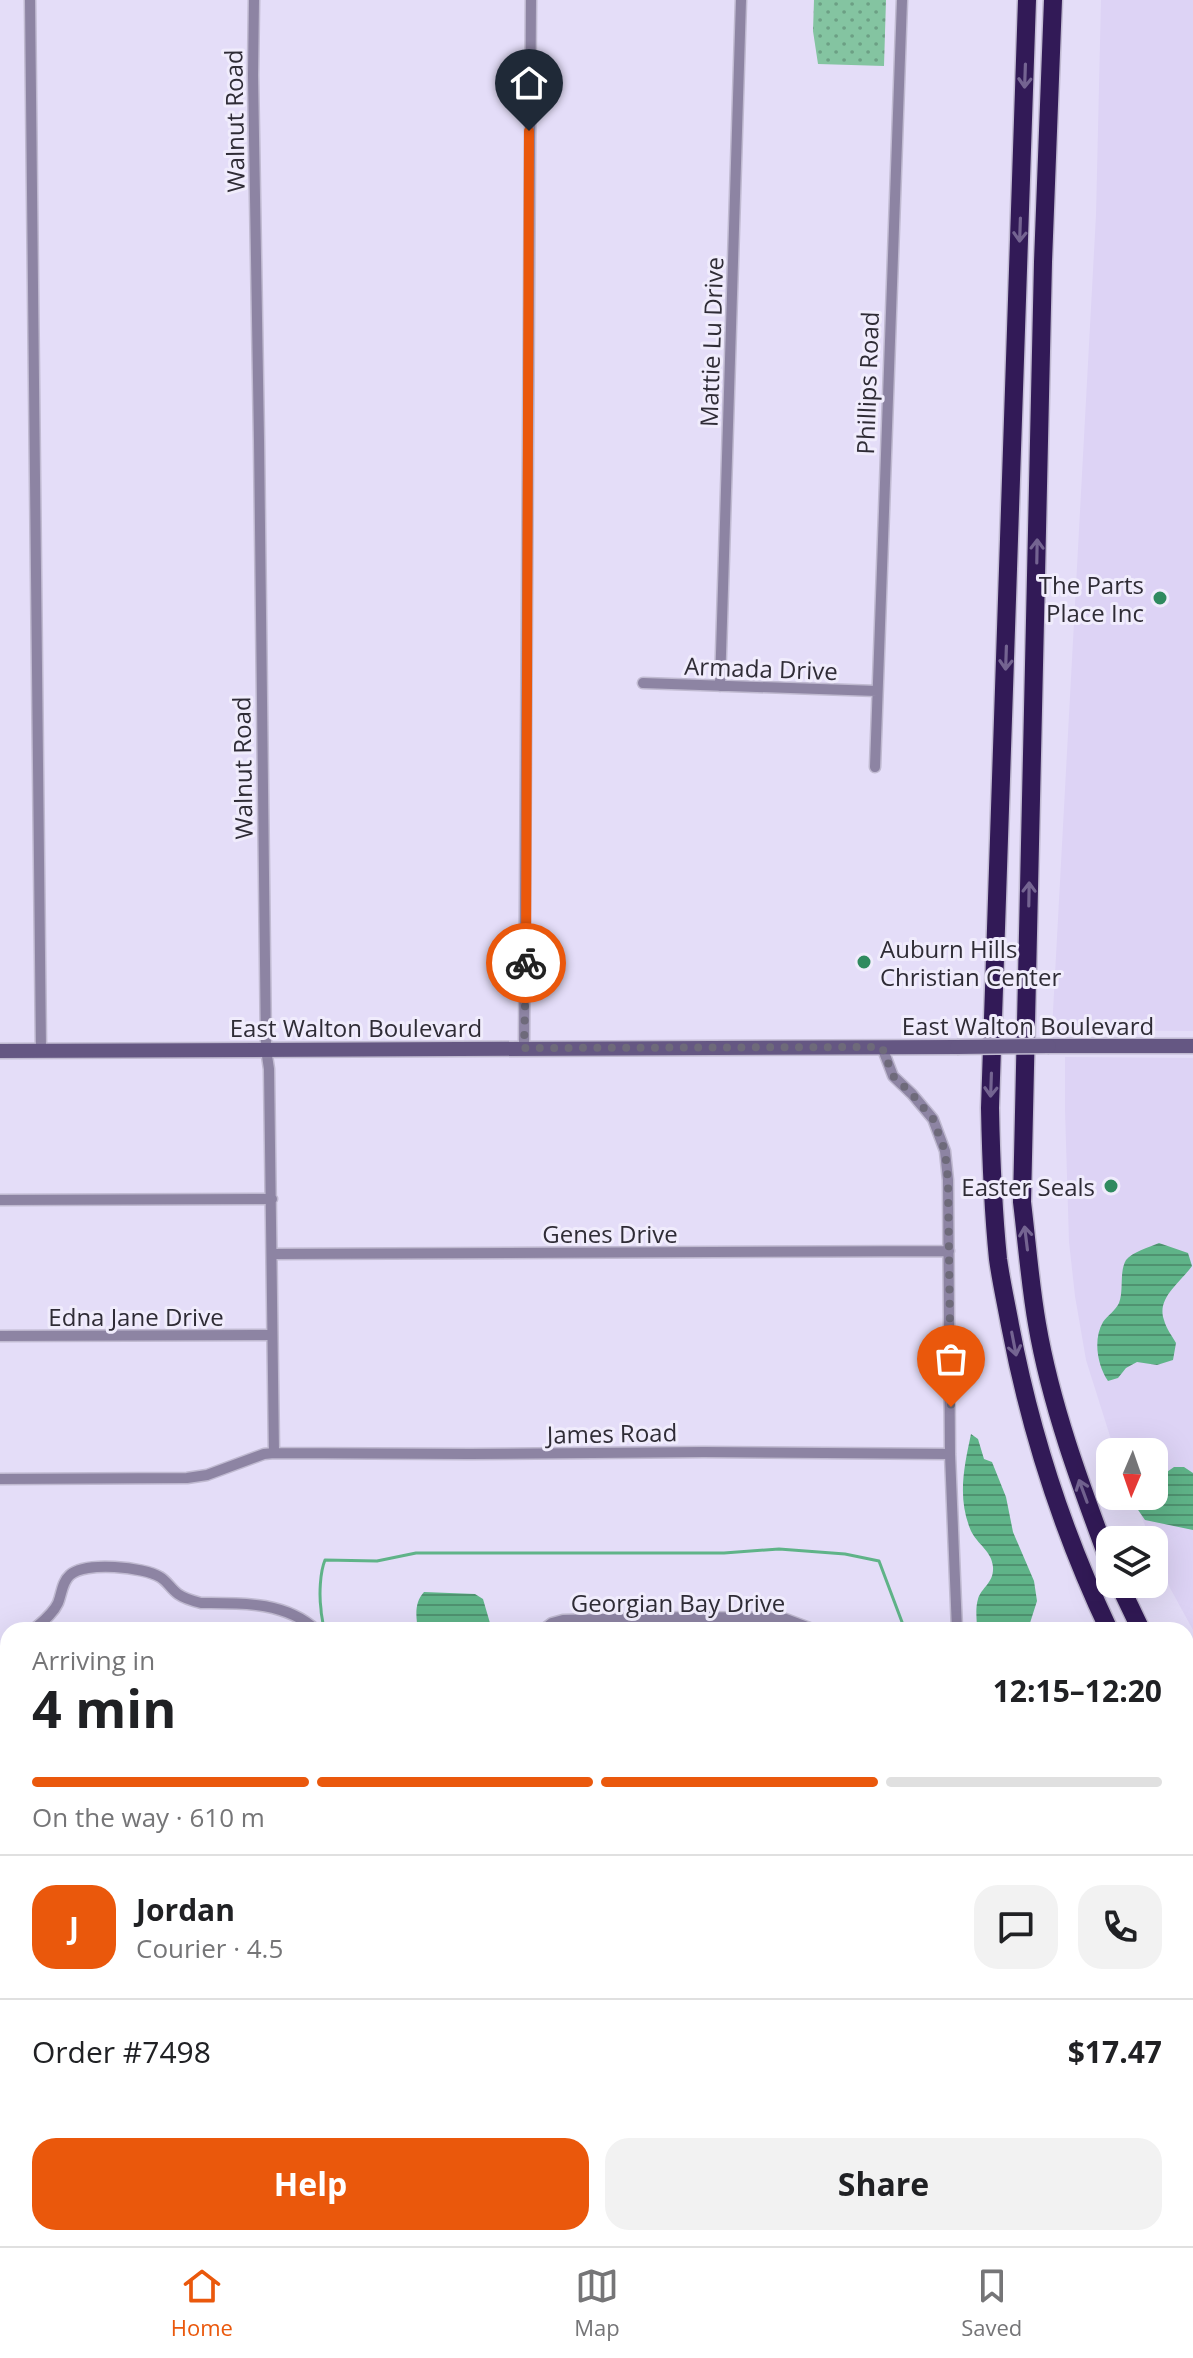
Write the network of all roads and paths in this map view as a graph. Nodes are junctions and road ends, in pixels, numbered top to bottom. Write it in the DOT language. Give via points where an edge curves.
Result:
graph roads {
  1 [pos="30,0"];
  2 [pos="254,0"];
  3 [pos="531,0"];
  4 [pos="741,0"];
  5 [pos="902,0"];
  6 [pos="1027,0"];
  7 [pos="1053,0"];
  8 [pos="643,683"];
  9 [pos="720,686"];
  10 [pos="877,691"];
  11 [pos="875,767"];
  12 [pos="1193,1046"];
  13 [pos="882,1047"];
  14 [pos="524,1048"];
  15 [pos="266,1049"];
  16 [pos="0,1051"];
  17 [pos="41,1051"];
  18 [pos="272,1199"];
  19 [pos="0,1200"];
  20 [pos="949,1251"];
  21 [pos="272,1254"];
  22 [pos="272,1335"];
  23 [pos="0,1336"];
  24 [pos="274,1453"];
  25 [pos="950,1454"];
  26 [pos="0,1479"];
  27 [pos="1096,1526"];
  28 [pos="1126,1598"];
  29 [pos="42,1622"];
  30 [pos="304,1622"];
  31 [pos="556,1622"];
  32 [pos="596,1622"];
  33 [pos="680,1622"];
  34 [pos="794,1622"];
  35 [pos="957,1622"];
  36 [pos="1106,1622"];
  37 [pos="1137,1622"];
  1 -- 17 [label="street"];
  2 -- 15 [label="street, Walnut Road"];
  3 -- 14 [label="street"];
  4 -- 9 [label="street, Mattie Lu Drive"];
  5 -- 10 [label="street, Phillips Road"];
  6 -- 36 [label="highway, one-way" via="992,1178 998,1261 1030,1416 1070,1540"];
  27 -- 7 [label="highway, one-way" via="1075,1469 1037,1326 1022,1202"];
  8 -- 9 [label="street, Armada Drive"];
  9 -- 10 [label="street, Armada Drive"];
  10 -- 11 [label="street, Phillips Road"];
  12 -- 13 [label="main road, East Walton Boulevard, bridge"];
  13 -- 14 [label="main road, East Walton Boulevard"];
  13 -- 20 [label="street" via="893,1076 933,1119 945,1151"];
  14 -- 15 [label="main road, East Walton Boulevard"];
  15 -- 17 [label="main road, East Walton Boulevard"];
  15 -- 18 [label="street, Walnut Road"];
  16 -- 17 [label="main road, East Walton Boulevard"];
  18 -- 19 [label="street"];
  18 -- 21 [label="street, Walnut Road"];
  20 -- 21 [label="street, Genes Drive"];
  20 -- 25 [label="street"];
  21 -- 22 [label="street, Walnut Road"];
  22 -- 23 [label="street, Edna Jane Drive"];
  22 -- 24 [label="street, Walnut Road"];
  24 -- 25 [label="street, James Road"];
  24 -- 26 [label="street" via="195,1477"];
  25 -- 35 [label="street"];
  28 -- 37 [label="highway"];
  29 -- 30 [label="street" via="57,1605 70,1575 86,1568 143,1569 193,1601 250,1603"];
  31 -- 32 [label="street, Georgian Bay Drive"];
  33 -- 34 [label="street, Georgian Bay Drive"];
}
